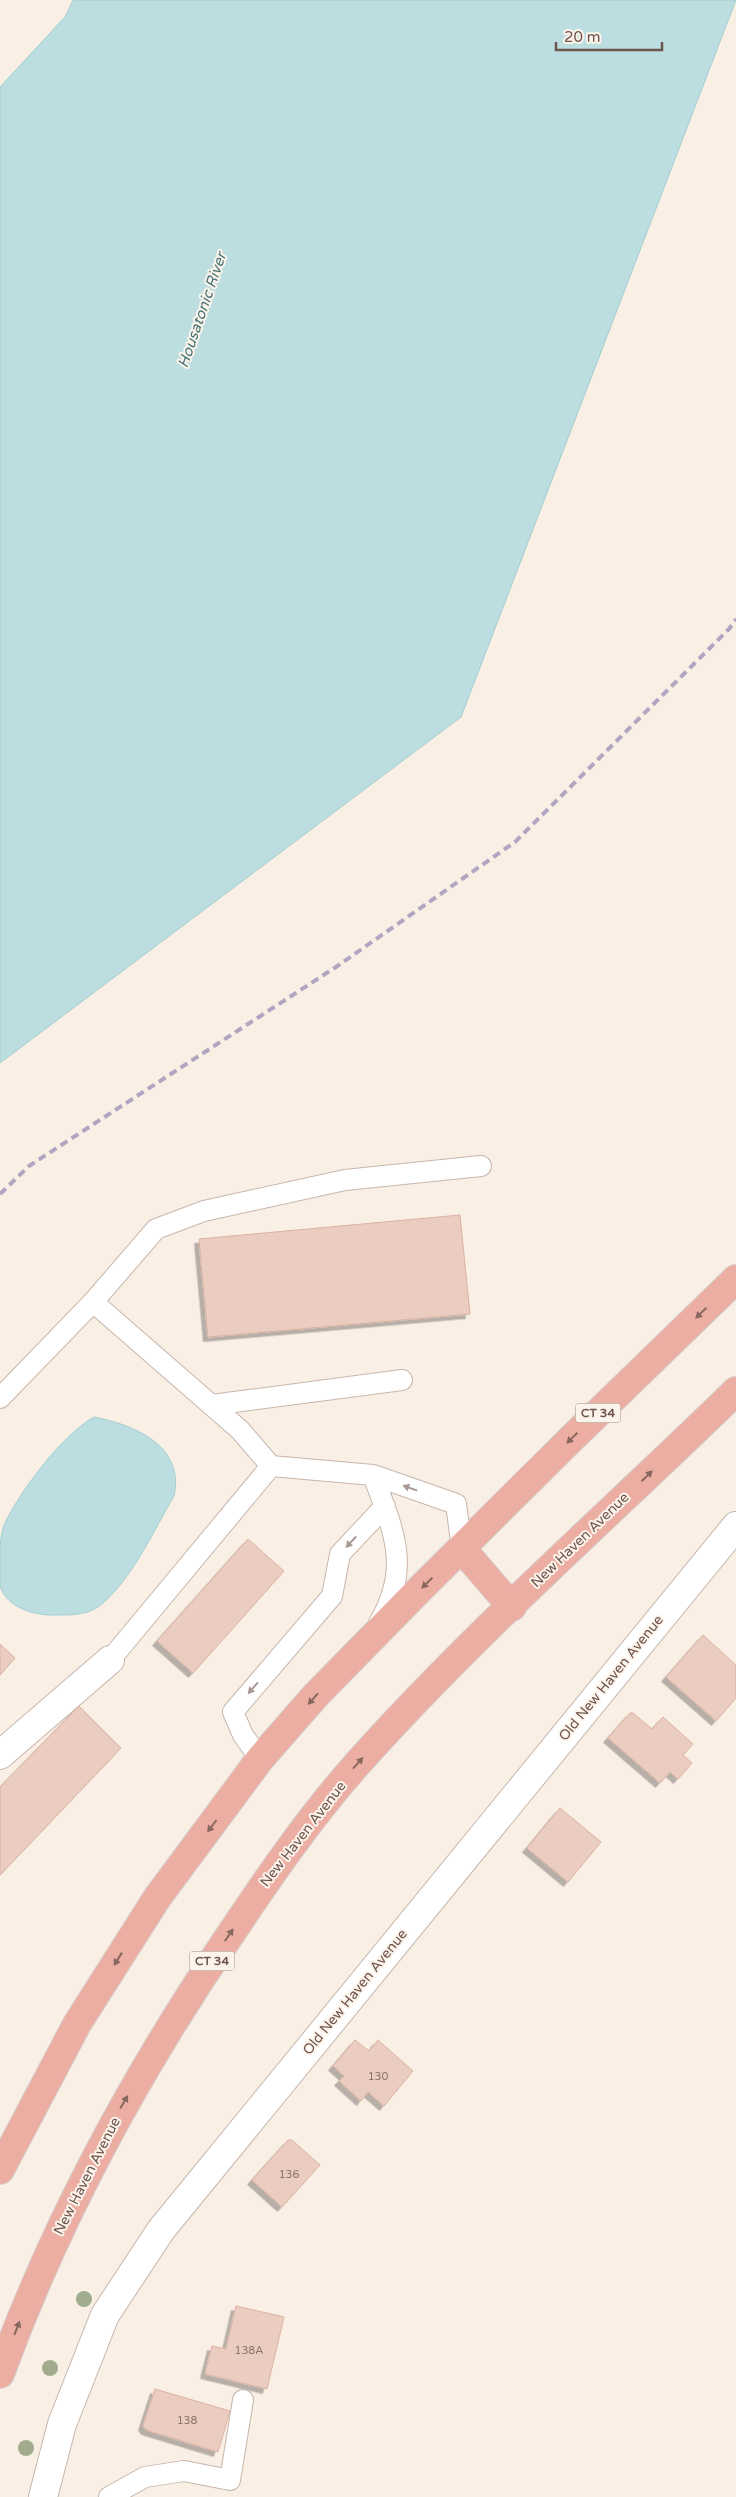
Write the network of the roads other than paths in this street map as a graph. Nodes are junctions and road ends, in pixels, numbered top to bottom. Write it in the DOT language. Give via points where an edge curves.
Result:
graph roads {
  1 [pos="480,1166"];
  2 [pos="736,1279"];
  3 [pos="93,1302"];
  4 [pos="402,1380"];
  5 [pos="736,1391"];
  6 [pos="0,1398"];
  7 [pos="212,1405"];
  8 [pos="271,1466"];
  9 [pos="373,1474"];
  10 [pos="385,1506"];
  11 [pos="736,1526"];
  12 [pos="462,1549"];
  13 [pos="512,1607"];
  14 [pos="365,1646"];
  15 [pos="110,1660"];
  16 [pos="0,1755"];
  17 [pos="260,1760"];
  18 [pos="0,2170"];
  19 [pos="0,2374"];
  20 [pos="243,2400"];
  21 [pos="43,2497"];
  22 [pos="109,2497"];
  1 -- 3 [label="lane" via="345,1180 204,1210 156,1229"];
  2 -- 12 [label="highway, CT 34, one-way"];
  3 -- 6 [label="lane"];
  3 -- 7 [label="lane"];
  4 -- 7 [label="lane"];
  13 -- 5 [label="highway, New Haven Avenue / CT 34, one-way"];
  7 -- 8 [label="lane" via="240,1430"];
  8 -- 9 [label="lane"];
  8 -- 15 [label="lane"];
  9 -- 10 [label="lane"];
  12 -- 9 [label="lane, one-way" via="456,1504"];
  10 -- 14 [label="lane" via="395,1534 398,1575 390,1605"];
  10 -- 17 [label="lane, one-way" via="340,1554 332,1596 233,1712 243,1735"];
  11 -- 21 [label="street, Old New Haven Avenue" via="161,2230 105,2315 62,2424"];
  12 -- 13 [label="highway"];
  12 -- 14 [label="highway, CT 34, one-way"];
  19 -- 13 [label="highway, New Haven Avenue / CT 34, one-way" via="62,2222 113,2121 176,2015 278,1863 357,1764"];
  14 -- 17 [label="highway, CT 34, one-way" via="316,1695"];
  15 -- 16 [label="street"];
  17 -- 18 [label="highway, CT 34, one-way" via="157,1898 82,2016"];
  20 -- 22 [label="lane" via="230,2480 184,2471 145,2477"];
}
